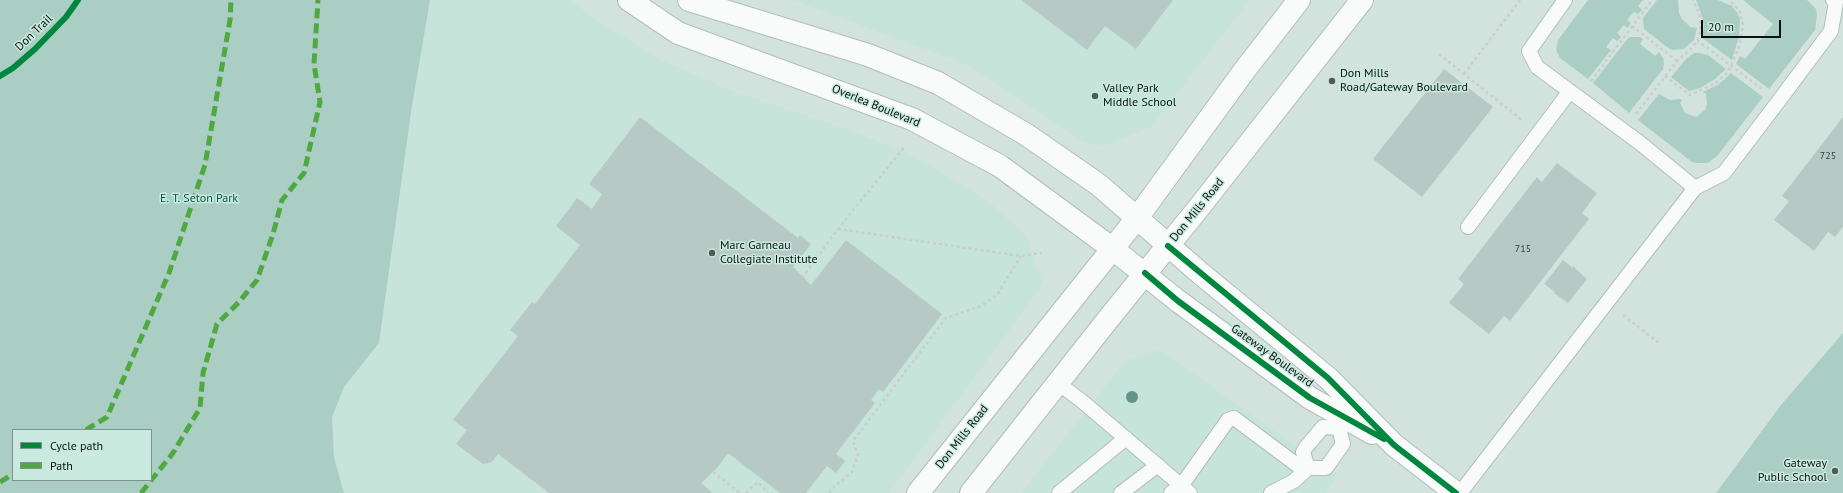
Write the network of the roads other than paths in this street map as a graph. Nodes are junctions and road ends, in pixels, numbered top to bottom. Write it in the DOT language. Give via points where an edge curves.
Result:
graph roads {
  1 [pos="629,0"];
  2 [pos="689,0"];
  3 [pos="1299,0"];
  4 [pos="1362,0"];
  5 [pos="1565,0"];
  6 [pos="1833,0"];
  7 [pos="1574,94"];
  8 [pos="1695,188"];
  9 [pos="1137,218"];
  10 [pos="1468,226"];
  11 [pos="1168,246"];
  12 [pos="1113,249"];
  13 [pos="1145,273"];
  14 [pos="1058,383"];
  15 [pos="1343,423"];
  16 [pos="1126,438"];
  17 [pos="1394,445"];
  18 [pos="1158,465"];
  19 [pos="1306,470"];
  20 [pos="1291,487"];
  21 [pos="1181,491"];
  22 [pos="918,493"];
  23 [pos="971,493"];
  24 [pos="1059,493"];
  25 [pos="1121,493"];
  26 [pos="1271,493"];
  27 [pos="1456,493"];
  28 [pos="1460,493"];
  1 -- 12 [label="main road, Overlea Boulevard" via="678,33 912,119 1000,166"];
  2 -- 9 [label="main road" via="868,55 938,83 1027,135 1099,185"];
  3 -- 9 [label="main road, Don Mills Road" via="1239,77"];
  4 -- 11 [label="main road, Don Mills Road"];
  5 -- 7 [label="lane" via="1529,51 1537,66"];
  6 -- 8 [label="lane" via="1836,2 1831,32 1724,173"];
  7 -- 8 [label="lane"];
  7 -- 10 [label="lane" via="1538,133"];
  8 -- 28 [label="lane"];
  9 -- 11 [label="main road"];
  9 -- 12 [label="main road, Don Mills Road"];
  11 -- 13 [label="main road, Don Mills Road"];
  11 -- 17 [label="main road, Gateway Boulevard" via="1328,378"];
  12 -- 13 [label="main road, Overlea Boulevard"];
  12 -- 22 [label="main road, Don Mills Road"];
  13 -- 14 [label="main road, Don Mills Road"];
  13 -- 15 [label="main road, Gateway Boulevard" via="1178,301"];
  14 -- 16 [label="lane"];
  14 -- 23 [label="main road, Don Mills Road"];
  15 -- 17 [label="main road, Gateway Boulevard"];
  15 -- 19 [label="lane" via="1323,427 1306,447 1303,452"];
  15 -- 19 [label="lane" via="1344,444 1326,468"];
  16 -- 18 [label="lane"];
  16 -- 24 [label="lane"];
  17 -- 27 [label="main road, Gateway Boulevard"];
  18 -- 21 [label="lane"];
  18 -- 25 [label="lane"];
  19 -- 20 [label="lane"];
  19 -- 21 [label="lane" via="1234,418 1228,420"];
  20 -- 26 [label="lane"];
}
